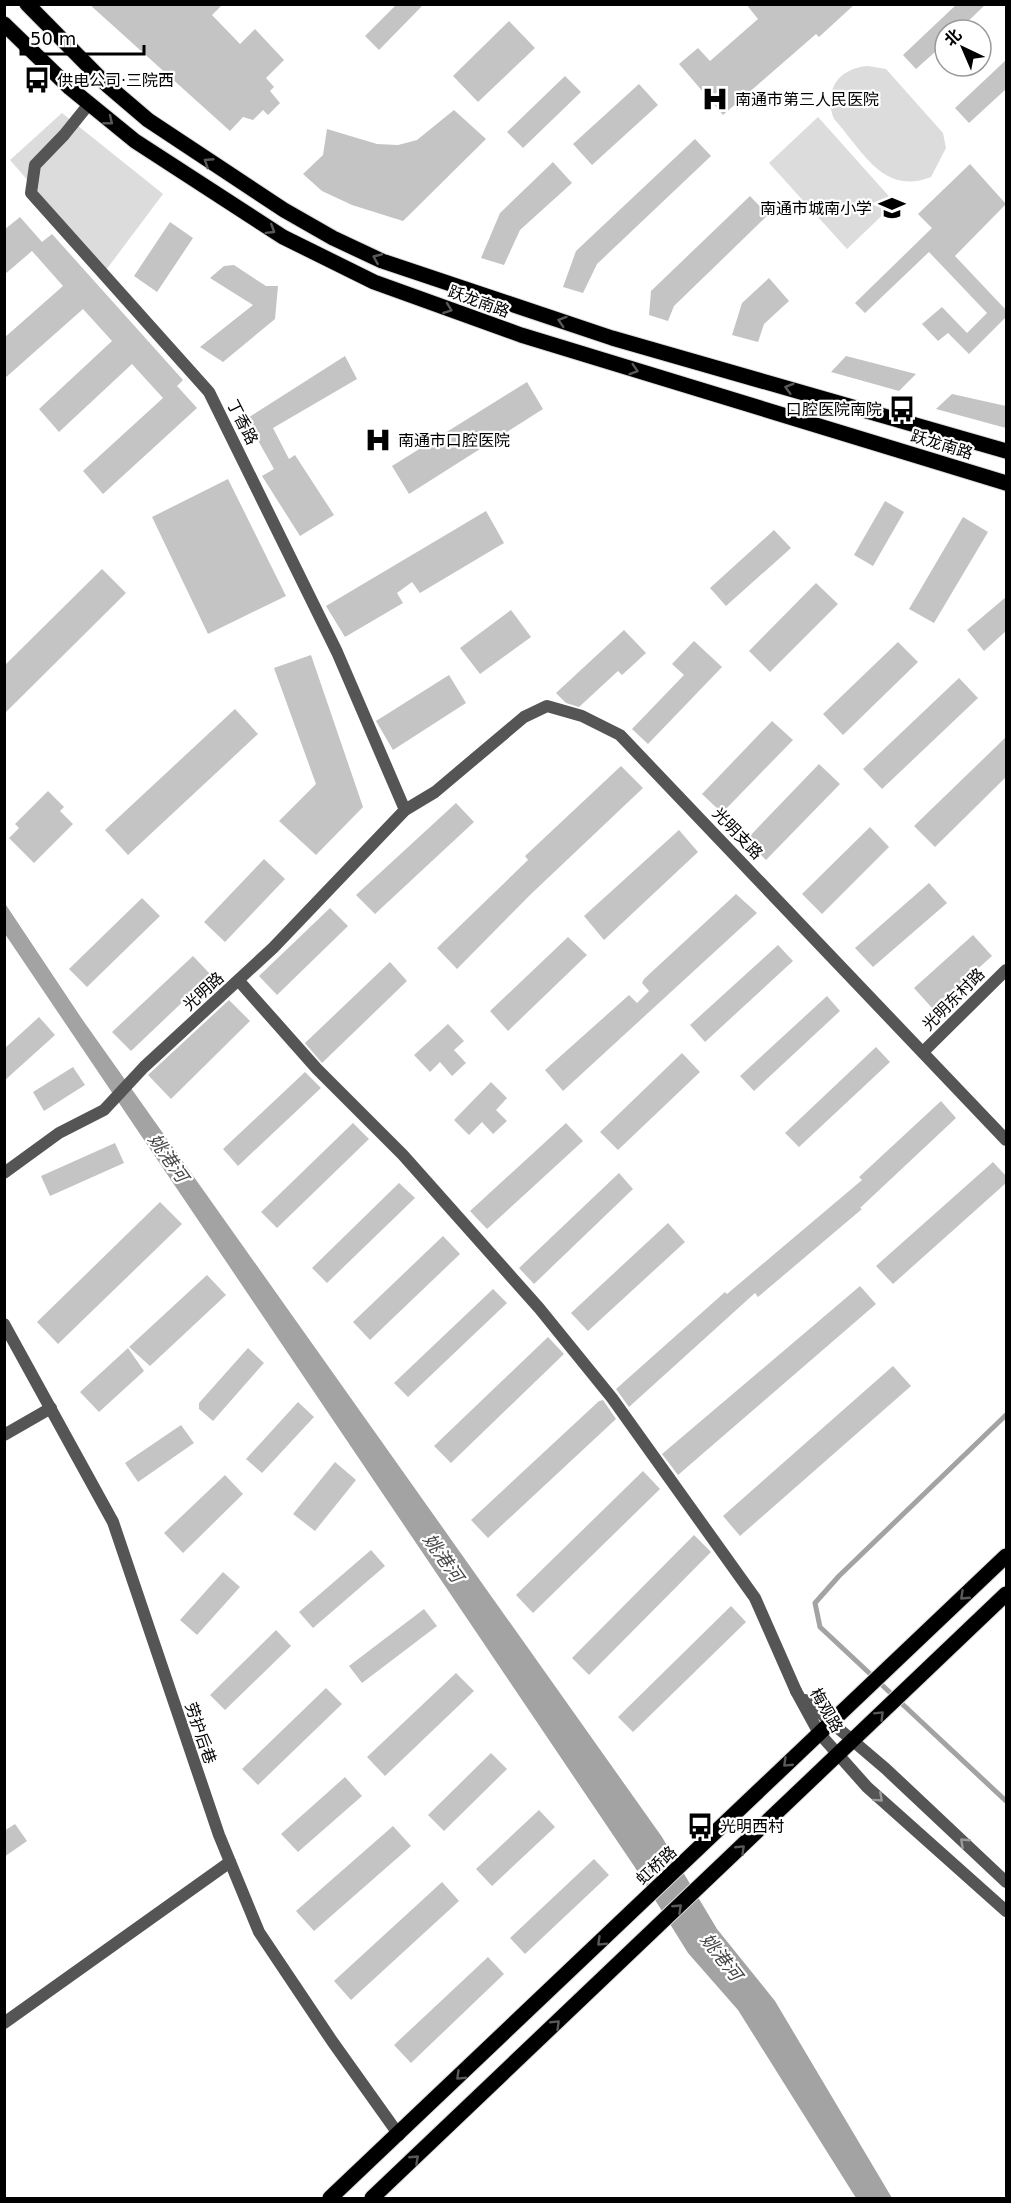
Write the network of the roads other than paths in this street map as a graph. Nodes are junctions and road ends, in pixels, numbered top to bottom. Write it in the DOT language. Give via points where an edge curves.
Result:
graph roads {
  1 [pos="27,4"];
  2 [pos="4,24"];
  3 [pos="88,104"];
  4 [pos="1006,451"];
  5 [pos="1006,483"];
  6 [pos="405,810"];
  7 [pos="1006,970"];
  8 [pos="238,981"];
  9 [pos="923,1052"];
  10 [pos="1006,1140"];
  11 [pos="4,1173"];
  12 [pos="4,1324"];
  13 [pos="51,1408"];
  14 [pos="4,1435"];
  15 [pos="1006,1556"];
  16 [pos="1006,1594"];
  17 [pos="824,1728"];
  18 [pos="853,1743"];
  19 [pos="838,1756"];
  20 [pos="230,1862"];
  21 [pos="1006,1882"];
  22 [pos="1006,1911"];
  23 [pos="4,2023"];
  24 [pos="399,2135"];
  25 [pos="330,2199"];
  26 [pos="372,2199"];
  4 -- 1 [label="main road, 跃龙南路, one-way" via="612,338 382,261 284,210 158,126 107,84"];
  2 -- 3 [label="main road, 跃龙南路"];
  3 -- 5 [label="main road, 跃龙南路, one-way" via="135,141 291,242 374,282 521,335"];
  3 -- 6 [label="street, 丁香路" via="35,165 31,193 209,392 337,652"];
  6 -- 8 [label="street, 光明路"];
  6 -- 9 [label="street, 光明支路" via="435,792 524,717 547,706 582,716 620,735"];
  7 -- 9 [label="street, 光明东村路"];
  8 -- 11 [label="street, 光明路" via="104,1110 59,1133"];
  8 -- 17 [label="street, 梅观路" via="317,1069 403,1155 539,1308 612,1398 755,1598 796,1691"];
  9 -- 10 [label="street, 光明支路"];
  12 -- 13 [label="street, 劳护后巷"];
  13 -- 14 [label="street"];
  13 -- 20 [label="street, 劳护后巷" via="113,1522"];
  15 -- 17 [label="main road, 虹桥路, one-way"];
  18 -- 16 [label="main road, one-way"];
  17 -- 18 [label="street, 梅观路"];
  17 -- 19 [label="street, 梅观路"];
  17 -- 24 [label="main road, 虹桥路, one-way"];
  18 -- 19 [label="main road"];
  21 -- 18 [label="street, 梅观路, one-way"];
  19 -- 22 [label="street, 梅观路, one-way" via="867,1787"];
  26 -- 19 [label="main road, one-way"];
  20 -- 23 [label="street"];
  20 -- 24 [label="street, 劳护后巷" via="260,1932"];
  24 -- 25 [label="main road, 虹桥路"];
}
